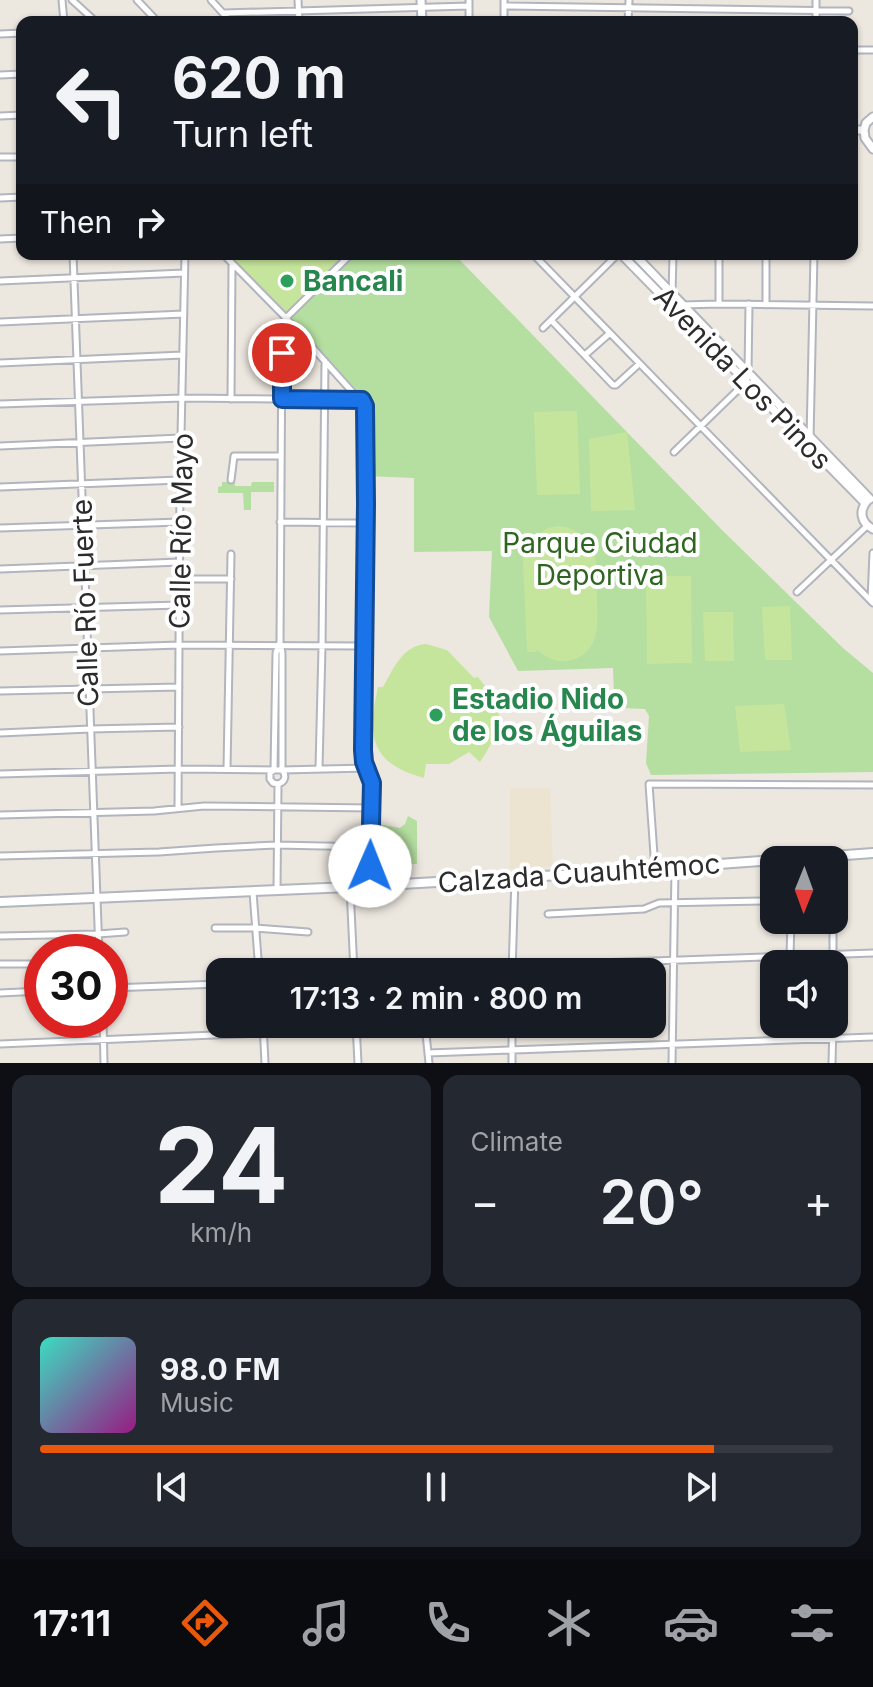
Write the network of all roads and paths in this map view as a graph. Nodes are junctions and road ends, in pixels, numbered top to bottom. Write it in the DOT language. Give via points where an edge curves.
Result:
graph roads {
  1 [pos="72,0"];
  2 [pos="137,0"];
  3 [pos="211,0"];
  4 [pos="298,0"];
  5 [pos="629,0"];
  6 [pos="816,0"];
  7 [pos="469,3"];
  8 [pos="504,3"];
  9 [pos="421,4"];
  10 [pos="628,8"];
  11 [pos="298,11"];
  12 [pos="816,11"];
  13 [pos="849,11"];
  14 [pos="224,13"];
  15 [pos="90,16"];
  16 [pos="152,16"];
  17 [pos="226,16"];
  18 [pos="298,16"];
  19 [pos="628,16"];
  20 [pos="816,16"];
  21 [pos="873,117"];
  22 [pos="858,132"];
  23 [pos="864,134"];
  24 [pos="858,136"];
  25 [pos="873,149"];
  26 [pos="73,260"];
  27 [pos="185,260"];
  28 [pos="228,260"];
  29 [pos="345,260"];
  30 [pos="539,260"];
  31 [pos="614,260"];
  32 [pos="627,260"];
  33 [pos="639,260"];
  34 [pos="673,260"];
  35 [pos="719,260"];
  36 [pos="766,260"];
  37 [pos="814,260"];
  38 [pos="232,264"];
  39 [pos="184,273"];
  40 [pos="74,278"];
  41 [pos="0,281"];
  42 [pos="575,297"];
  43 [pos="670,298"];
  44 [pos="719,304"];
  45 [pos="749,304"];
  46 [pos="766,305"];
  47 [pos="813,305"];
  48 [pos="679,306"];
  49 [pos="873,306"];
  50 [pos="184,314"];
  51 [pos="286,318"];
  52 [pos="75,319"];
  53 [pos="551,320"];
  54 [pos="0,322"];
  55 [pos="543,328"];
  56 [pos="610,333"];
  57 [pos="183,355"];
  58 [pos="585,355"];
  59 [pos="77,360"];
  60 [pos="325,361"];
  61 [pos="0,363"];
  62 [pos="639,364"];
  63 [pos="748,372"];
  64 [pos="746,382"];
  65 [pos="182,398"];
  66 [pos="231,399"];
  67 [pos="282,399"];
  68 [pos="324,400"];
  69 [pos="362,400"];
  70 [pos="78,401"];
  71 [pos="0,404"];
  72 [pos="700,425"];
  73 [pos="181,438"];
  74 [pos="810,438"];
  75 [pos="79,442"];
  76 [pos="0,446"];
  77 [pos="810,448"];
  78 [pos="674,452"];
  79 [pos="281,456"];
  80 [pos="180,480"];
  81 [pos="231,480"];
  82 [pos="80,483"];
  83 [pos="0,487"];
  84 [pos="869,500"];
  85 [pos="180,522"];
  86 [pos="280,522"];
  87 [pos="323,522"];
  88 [pos="366,523"];
  89 [pos="83,525"];
  90 [pos="0,528"];
  91 [pos="870,528"];
  92 [pos="873,553"];
  93 [pos="231,554"];
  94 [pos="831,560"];
  95 [pos="180,562"];
  96 [pos="84,566"];
  97 [pos="0,569"];
  98 [pos="180,579"];
  99 [pos="231,579"];
  100 [pos="797,592"];
  101 [pos="872,602"];
  102 [pos="180,605"];
  103 [pos="86,607"];
  104 [pos="0,610"];
  105 [pos="179,645"];
  106 [pos="229,645"];
  107 [pos="280,645"];
  108 [pos="364,646"];
  109 [pos="322,647"];
  110 [pos="87,648"];
  111 [pos="0,651"];
  112 [pos="179,687"];
  113 [pos="89,688"];
  114 [pos="0,691"];
  115 [pos="179,727"];
  116 [pos="90,729"];
  117 [pos="0,733"];
  118 [pos="319,768"];
  119 [pos="367,768"];
  120 [pos="179,769"];
  121 [pos="227,769"];
  122 [pos="278,770"];
  123 [pos="92,771"];
  124 [pos="0,774"];
  125 [pos="278,784"];
  126 [pos="873,785"];
  127 [pos="277,806"];
  128 [pos="178,808"];
  129 [pos="372,808"];
  130 [pos="94,813"];
  131 [pos="0,815"];
  132 [pos="276,845"];
  133 [pos="371,847"];
  134 [pos="873,853"];
  135 [pos="96,854"];
  136 [pos="848,855"];
  137 [pos="0,856"];
  138 [pos="760,861"];
  139 [pos="675,867"];
  140 [pos="655,869"];
  141 [pos="515,877"];
  142 [pos="370,885"];
  143 [pos="350,887"];
  144 [pos="277,890"];
  145 [pos="252,891"];
  146 [pos="97,898"];
  147 [pos="760,901"];
  148 [pos="0,902"];
  149 [pos="675,903"];
  150 [pos="548,914"];
  151 [pos="215,928"];
  152 [pos="255,928"];
  153 [pos="125,932"];
  154 [pos="308,932"];
  155 [pos="98,934"];
  156 [pos="0,936"];
  157 [pos="24,936"];
  158 [pos="873,953"];
  159 [pos="848,954"];
  160 [pos="258,958"];
  161 [pos="353,958"];
  162 [pos="512,958"];
  163 [pos="760,958"];
  164 [pos="666,961"];
  165 [pos="673,961"];
  166 [pos="0,964"];
  167 [pos="24,964"];
  168 [pos="206,985"];
  169 [pos="128,987"];
  170 [pos="24,992"];
  171 [pos="0,993"];
  172 [pos="206,1036"];
  173 [pos="873,1037"];
  174 [pos="264,1038"];
  175 [pos="357,1038"];
  176 [pos="426,1038"];
  177 [pos="512,1038"];
  178 [pos="833,1039"];
  179 [pos="103,1040"];
  180 [pos="672,1043"];
  181 [pos="0,1044"];
  182 [pos="512,1050"];
  183 [pos="428,1053"];
  184 [pos="104,1063"];
  185 [pos="265,1063"];
  186 [pos="358,1063"];
  187 [pos="429,1063"];
  188 [pos="512,1063"];
  189 [pos="672,1063"];
  190 [pos="832,1063"];
  1 -- 15 [label="street"];
  2 -- 16 [label="street"];
  3 -- 14 [label="street"];
  4 -- 11 [label="street"];
  5 -- 10 [label="street"];
  6 -- 12 [label="street"];
  7 -- 9 [label="street"];
  8 -- 10 [label="street"];
  9 -- 11 [label="street"];
  10 -- 12 [label="street"];
  10 -- 19 [label="street"];
  11 -- 14 [label="street"];
  11 -- 18 [label="street"];
  12 -- 13 [label="street"];
  12 -- 20 [label="street"];
  14 -- 17 [label="street"];
  21 -- 23 [label="street"];
  22 -- 23 [label="street"];
  23 -- 24 [label="street"];
  23 -- 25 [label="street"];
  26 -- 40 [label="street, Calle Río Fuerte"];
  27 -- 39 [label="street, Calle Río Mayo"];
  28 -- 38 [label="street"];
  29 -- 51 [label="street"];
  30 -- 42 [label="street"];
  31 -- 42 [label="street"];
  32 -- 43 [label="street, Avenida Los Pinos"];
  33 -- 43 [label="street, Avenida Los Pinos"];
  34 -- 43 [label="street"];
  35 -- 44 [label="street"];
  36 -- 46 [label="street"];
  37 -- 47 [label="street"];
  38 -- 51 [label="street"];
  38 -- 66 [label="street"];
  39 -- 40 [label="street"];
  39 -- 50 [label="street, Calle Río Mayo"];
  40 -- 41 [label="street"];
  40 -- 52 [label="street, Calle Río Fuerte"];
  42 -- 53 [label="street"];
  42 -- 56 [label="street"];
  43 -- 48 [label="street, Avenida Los Pinos"];
  44 -- 45 [label="street"];
  44 -- 48 [label="street"];
  45 -- 46 [label="street"];
  45 -- 63 [label="street"];
  46 -- 47 [label="street"];
  47 -- 49 [label="street"];
  47 -- 74 [label="street"];
  48 -- 63 [label="street, Avenida Los Pinos"];
  48 -- 64 [label="street, Avenida Los Pinos"];
  50 -- 52 [label="street"];
  50 -- 57 [label="street, Calle Río Mayo"];
  51 -- 60 [label="street"];
  51 -- 67 [label="street"];
  52 -- 54 [label="street"];
  52 -- 59 [label="street, Calle Río Fuerte"];
  53 -- 55 [label="street"];
  53 -- 58 [label="street"];
  56 -- 58 [label="street"];
  56 -- 62 [label="street"];
  57 -- 59 [label="street"];
  57 -- 65 [label="street, Calle Río Mayo"];
  58 -- 62 [label="street" via="613,385"];
  59 -- 61 [label="street"];
  59 -- 70 [label="street, Calle Río Fuerte"];
  60 -- 68 [label="street"];
  60 -- 69 [label="street"];
  62 -- 72 [label="street"];
  63 -- 64 [label="street"];
  63 -- 74 [label="street, Avenida Los Pinos"];
  64 -- 72 [label="street"];
  64 -- 77 [label="street, Avenida Los Pinos"];
  65 -- 66 [label="street"];
  65 -- 70 [label="street"];
  65 -- 73 [label="street, Calle Río Mayo"];
  66 -- 67 [label="street"];
  67 -- 68 [label="street"];
  67 -- 79 [label="street"];
  68 -- 69 [label="street"];
  68 -- 87 [label="street"];
  69 -- 88 [label="street"];
  70 -- 71 [label="street"];
  70 -- 75 [label="street, Calle Río Fuerte"];
  72 -- 78 [label="street"];
  72 -- 94 [label="street"];
  73 -- 75 [label="street"];
  73 -- 80 [label="street, Calle Río Mayo"];
  74 -- 77 [label="street"];
  74 -- 84 [label="street, Avenida Los Pinos"];
  75 -- 76 [label="street"];
  75 -- 82 [label="street, Calle Río Fuerte"];
  77 -- 84 [label="street, Avenida Los Pinos"];
  79 -- 81 [label="street" via="234,456"];
  79 -- 86 [label="street"];
  80 -- 82 [label="street"];
  80 -- 85 [label="street, Calle Río Mayo"];
  82 -- 83 [label="street"];
  82 -- 89 [label="street, Calle Río Fuerte"];
  84 -- 91 [label="street" via="861,515"];
  85 -- 89 [label="street"];
  85 -- 95 [label="street, Calle Río Mayo"];
  86 -- 87 [label="street"];
  86 -- 107 [label="street"];
  87 -- 88 [label="street"];
  87 -- 109 [label="street"];
  88 -- 108 [label="street"];
  89 -- 90 [label="street"];
  89 -- 96 [label="street, Calle Río Fuerte"];
  91 -- 94 [label="street"];
  92 -- 101 [label="street"];
  93 -- 99 [label="street"];
  94 -- 100 [label="street"];
  94 -- 101 [label="street"];
  95 -- 96 [label="street"];
  95 -- 98 [label="street, Calle Río Mayo"];
  96 -- 97 [label="street"];
  96 -- 103 [label="street, Calle Río Fuerte"];
  98 -- 99 [label="street"];
  98 -- 102 [label="street, Calle Río Mayo"];
  99 -- 106 [label="street"];
  102 -- 103 [label="street"];
  102 -- 105 [label="street, Calle Río Mayo"];
  103 -- 104 [label="street"];
  103 -- 110 [label="street, Calle Río Fuerte"];
  105 -- 106 [label="street"];
  105 -- 110 [label="street"];
  105 -- 112 [label="street, Calle Río Mayo"];
  106 -- 107 [label="street"];
  106 -- 121 [label="street"];
  107 -- 109 [label="street"];
  107 -- 122 [label="street"];
  108 -- 109 [label="street"];
  108 -- 119 [label="street"];
  109 -- 118 [label="street"];
  110 -- 111 [label="street"];
  110 -- 113 [label="street, Calle Río Fuerte"];
  112 -- 113 [label="street"];
  112 -- 115 [label="street, Calle Río Mayo"];
  113 -- 114 [label="street"];
  113 -- 116 [label="street, Calle Río Fuerte"];
  115 -- 116 [label="street"];
  115 -- 120 [label="street, Calle Río Mayo"];
  116 -- 117 [label="street"];
  116 -- 123 [label="street, Calle Río Fuerte"];
  118 -- 119 [label="street"];
  118 -- 122 [label="street"];
  119 -- 129 [label="street"];
  120 -- 121 [label="street"];
  120 -- 123 [label="street"];
  120 -- 128 [label="street, Calle Río Mayo"];
  121 -- 122 [label="street"];
  122 -- 125 [label="street" via="285,779"];
  122 -- 125 [label="street" via="270,773"];
  123 -- 124 [label="street"];
  123 -- 130 [label="street, Calle Río Fuerte"];
  125 -- 127 [label="street"];
  126 -- 140 [label="street" via="649,784"];
  127 -- 128 [label="street"];
  127 -- 129 [label="street"];
  127 -- 132 [label="street"];
  128 -- 130 [label="street"];
  129 -- 133 [label="street"];
  130 -- 131 [label="street"];
  130 -- 135 [label="street, Calle Río Fuerte"];
  132 -- 133 [label="street"];
  132 -- 135 [label="street"];
  132 -- 144 [label="street"];
  133 -- 142 [label="street"];
  134 -- 136 [label="main road, Calzada Cuauhtémoc"];
  135 -- 137 [label="street"];
  135 -- 146 [label="street, Calle Río Fuerte"];
  138 -- 139 [label="main road, Calzada Cuauhtémoc"];
  139 -- 140 [label="main road, Calzada Cuauhtémoc"];
  139 -- 149 [label="street"];
  140 -- 141 [label="main road, Calzada Cuauhtémoc"];
  141 -- 142 [label="main road, Calzada Cuauhtémoc"];
  141 -- 162 [label="street"];
  142 -- 143 [label="main road, Calzada Cuauhtémoc"];
  143 -- 144 [label="main road, Calzada Cuauhtémoc"];
  143 -- 161 [label="street"];
  144 -- 145 [label="main road, Calzada Cuauhtémoc"];
  145 -- 146 [label="main road, Calzada Cuauhtémoc"];
  145 -- 152 [label="street"];
  146 -- 148 [label="main road, Calzada Cuauhtémoc"];
  146 -- 155 [label="street, Calle Río Fuerte"];
  147 -- 149 [label="street"];
  149 -- 150 [label="street"];
  149 -- 165 [label="street"];
  151 -- 152 [label="street"];
  152 -- 154 [label="street"];
  152 -- 160 [label="street"];
  153 -- 155 [label="street"];
  156 -- 157 [label="street"];
  158 -- 159 [label="street"];
  163 -- 165 [label="street"];
  164 -- 165 [label="street"];
  165 -- 180 [label="street"];
  166 -- 167 [label="street"];
  168 -- 169 [label="street"];
  170 -- 171 [label="street"];
  172 -- 179 [label="street"];
  173 -- 178 [label="street"];
  174 -- 185 [label="street"];
  175 -- 186 [label="street"];
  176 -- 183 [label="street"];
  177 -- 182 [label="street"];
  178 -- 180 [label="street"];
  178 -- 190 [label="street"];
  179 -- 181 [label="street"];
  179 -- 184 [label="street"];
  180 -- 182 [label="street"];
  180 -- 189 [label="street"];
  182 -- 183 [label="street"];
  182 -- 188 [label="street"];
  183 -- 187 [label="street"];
}
